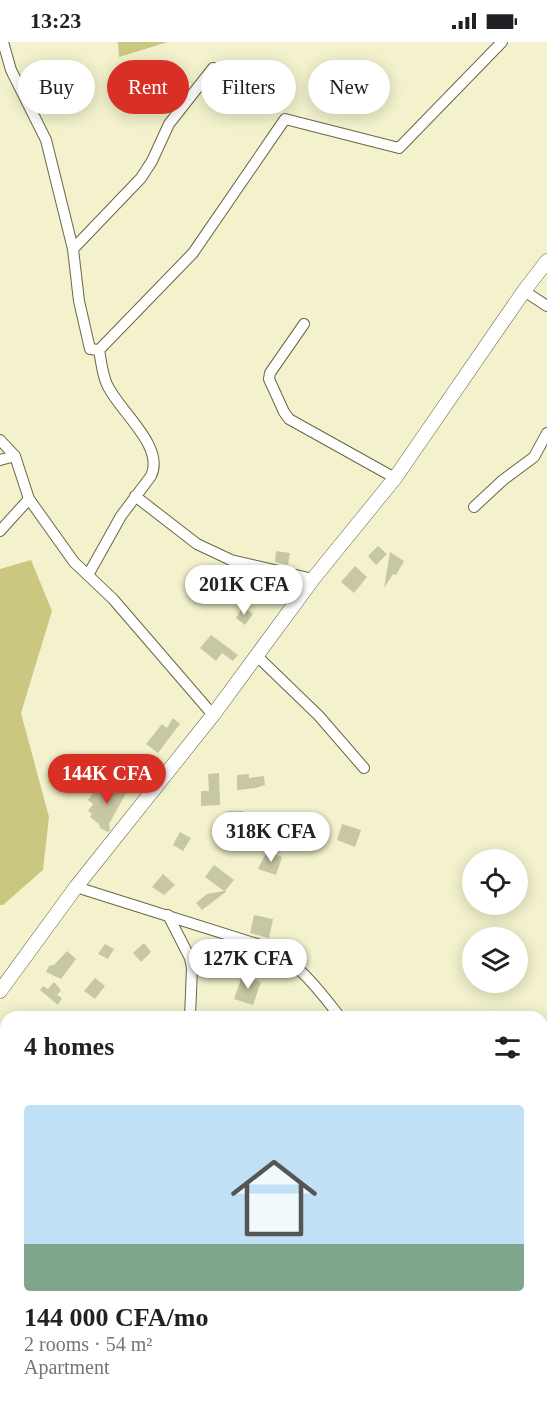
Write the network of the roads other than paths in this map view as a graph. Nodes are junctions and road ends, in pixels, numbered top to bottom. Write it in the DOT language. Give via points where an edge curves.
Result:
graph roads {
  1 [pos="3,42"];
  2 [pos="502,42"];
  3 [pos="201,83"];
  4 [pos="73,249"];
  5 [pos="547,261"];
  6 [pos="524,291"];
  7 [pos="547,306"];
  8 [pos="304,324"];
  9 [pos="99,350"];
  10 [pos="547,433"];
  11 [pos="0,440"];
  12 [pos="15,456"];
  13 [pos="0,460"];
  14 [pos="395,478"];
  15 [pos="135,496"];
  16 [pos="28,500"];
  17 [pos="474,507"];
  18 [pos="0,531"];
  19 [pos="88,575"];
  20 [pos="313,579"];
  21 [pos="256,655"];
  22 [pos="213,715"];
  23 [pos="364,768"];
  24 [pos="76,887"];
  25 [pos="168,915"];
  26 [pos="0,992"];
  27 [pos="190,1011"];
  28 [pos="335,1011"];
  1 -- 4 [label="street" via="12,70 46,140"];
  2 -- 9 [label="street" via="399,148 285,119 194,253"];
  3 -- 4 [label="street" via="169,124 141,178"];
  4 -- 9 [label="street" via="85,331 90,349"];
  5 -- 6 [label="main road"];
  6 -- 7 [label="street"];
  6 -- 14 [label="main road"];
  8 -- 14 [label="street" via="270,373 284,412 289,419"];
  9 -- 15 [label="street" via="106,383 140,430 153,461 150,476"];
  10 -- 17 [label="street" via="534,457"];
  11 -- 12 [label="street"];
  12 -- 13 [label="street"];
  12 -- 16 [label="street"];
  14 -- 20 [label="main road"];
  15 -- 19 [label="street"];
  15 -- 20 [label="street" via="197,544 231,560"];
  16 -- 18 [label="street"];
  16 -- 19 [label="street"];
  19 -- 22 [label="street"];
  20 -- 21 [label="main road"];
  21 -- 22 [label="main road"];
  21 -- 23 [label="street" via="319,716"];
  22 -- 24 [label="main road"];
  24 -- 25 [label="street"];
  24 -- 26 [label="main road"];
  25 -- 27 [label="street" via="190,958"];
  25 -- 28 [label="street" via="257,944 283,957 300,969"];
}
